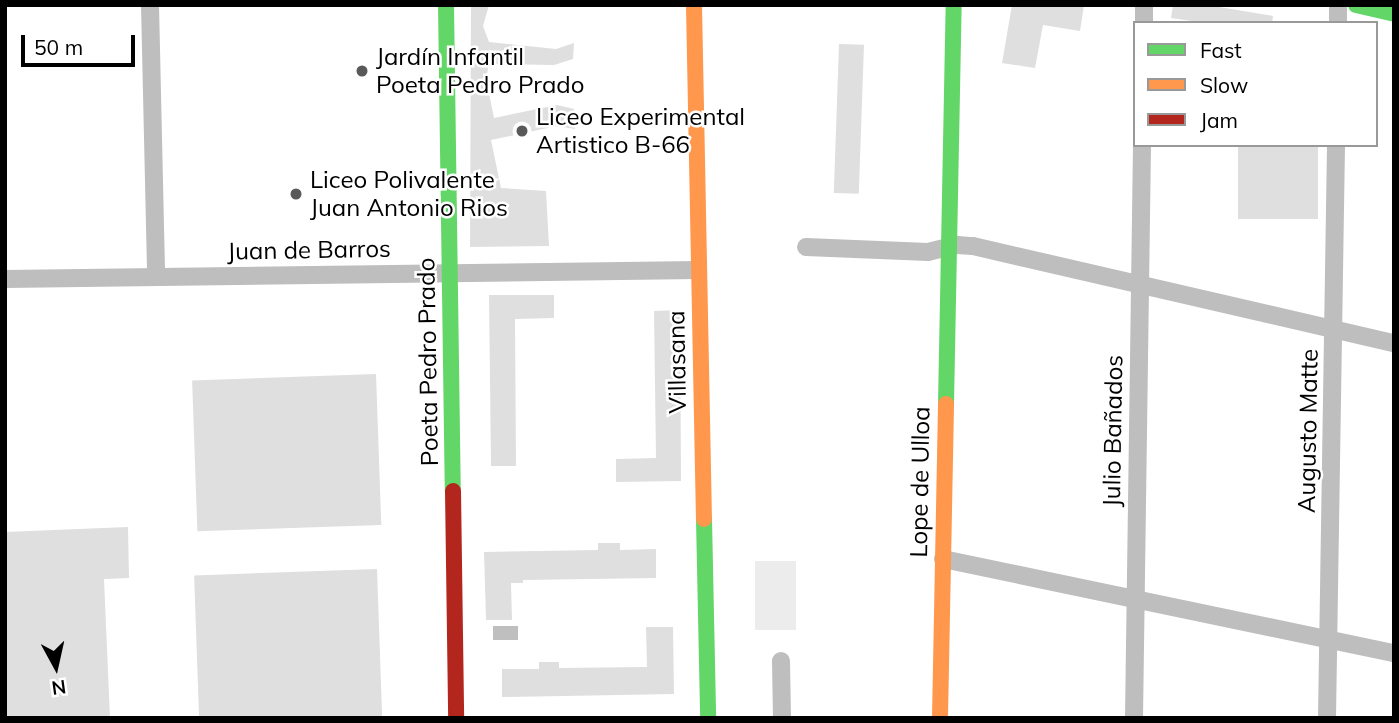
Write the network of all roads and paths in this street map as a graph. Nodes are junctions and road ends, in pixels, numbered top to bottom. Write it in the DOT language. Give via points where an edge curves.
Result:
graph roads {
  1 [pos="150,5"];
  2 [pos="446,5"];
  3 [pos="694,5"];
  4 [pos="954,5"];
  5 [pos="1356,5"];
  6 [pos="1394,14"];
  7 [pos="1142,147"];
  8 [pos="1336,147"];
  9 [pos="806,247"];
  10 [pos="949,247"];
  11 [pos="698,270"];
  12 [pos="449,272"];
  13 [pos="156,277"];
  14 [pos="5,279"];
  15 [pos="1139,284"];
  16 [pos="1335,330"];
  17 [pos="1394,343"];
  18 [pos="943,559"];
  19 [pos="1135,599"];
  20 [pos="1328,640"];
  21 [pos="1394,653"];
  22 [pos="781,661"];
  23 [pos="456,718"];
  24 [pos="708,718"];
  25 [pos="782,718"];
  26 [pos="940,718"];
  27 [pos="1134,718"];
  28 [pos="1327,718"];
  1 -- 13 [label="street"];
  2 -- 12 [label="street, Poeta Pedro Prado"];
  3 -- 11 [label="street, Villasana"];
  4 -- 10 [label="street, Lope de Ulloa"];
  5 -- 6 [label="street"];
  7 -- 15 [label="street, Julio Bañados"];
  8 -- 16 [label="street, Augusto Matte"];
  9 -- 10 [label="street" via="928,252"];
  10 -- 15 [label="street" via="973,246"];
  10 -- 18 [label="street, Lope de Ulloa"];
  11 -- 12 [label="street, Juan de Barros"];
  11 -- 24 [label="street, Villasana"];
  12 -- 13 [label="street, Juan de Barros"];
  12 -- 23 [label="street, Poeta Pedro Prado"];
  13 -- 14 [label="street, Juan de Barros"];
  15 -- 16 [label="street"];
  15 -- 19 [label="street, Julio Bañados"];
  16 -- 17 [label="street"];
  16 -- 20 [label="street, Augusto Matte"];
  18 -- 19 [label="street"];
  18 -- 26 [label="street, Lope de Ulloa"];
  19 -- 20 [label="street"];
  19 -- 27 [label="street, Julio Bañados"];
  20 -- 21 [label="street"];
  20 -- 28 [label="street, Augusto Matte"];
  22 -- 25 [label="street"];
}
